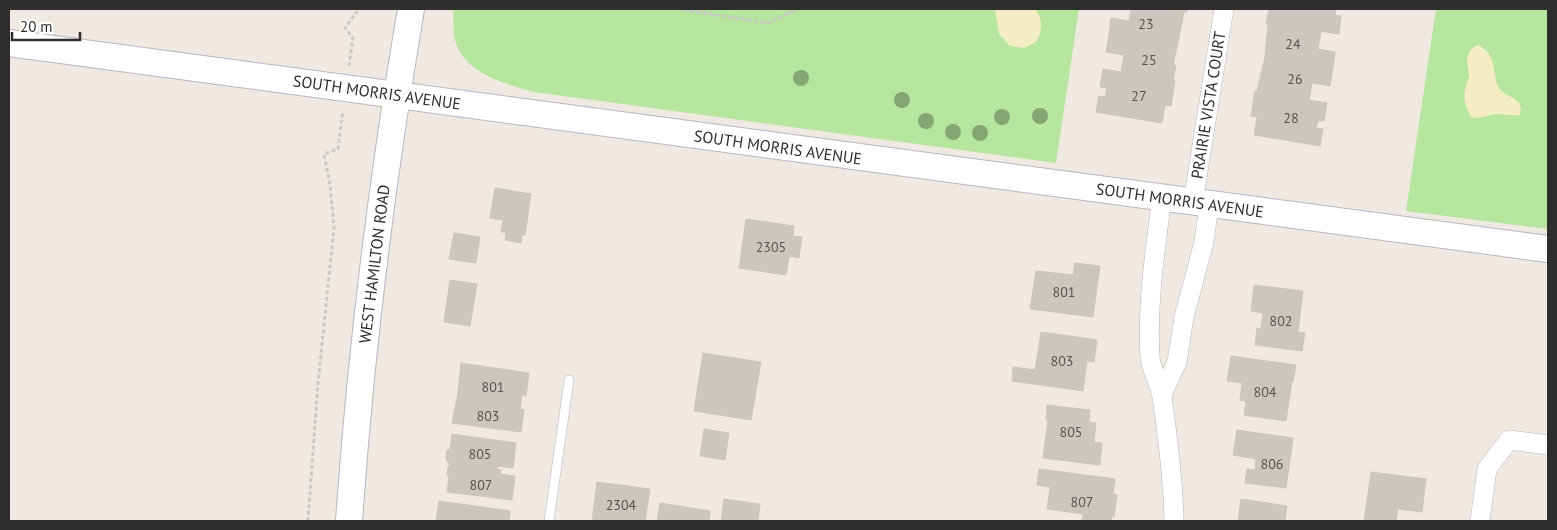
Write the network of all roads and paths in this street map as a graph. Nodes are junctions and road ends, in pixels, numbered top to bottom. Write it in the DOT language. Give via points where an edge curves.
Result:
graph roads {
  1 [pos="359,9"];
  2 [pos="411,9"];
  3 [pos="677,9"];
  4 [pos="798,9"];
  5 [pos="1224,9"];
  6 [pos="9,43"];
  7 [pos="346,88"];
  8 [pos="396,95"];
  9 [pos="1162,198"];
  10 [pos="1201,203"];
  11 [pos="1548,249"];
  12 [pos="569,380"];
  13 [pos="1162,394"];
  14 [pos="1548,445"];
  15 [pos="308,521"];
  16 [pos="349,521"];
  17 [pos="549,521"];
  18 [pos="1174,521"];
  19 [pos="1480,521"];
  1 -- 7 [label="path" via="345,28 353,38"];
  2 -- 8 [label="street, WEST HAMILTON ROAD"];
  3 -- 4 [label="path" via="768,23"];
  5 -- 10 [label="street, PRAIRIE VISTA COURT"];
  6 -- 7 [label="street, SOUTH MORRIS AVENUE"];
  7 -- 8 [label="street, SOUTH MORRIS AVENUE"];
  7 -- 15 [label="path" via="338,148 324,154 334,228"];
  8 -- 9 [label="street, SOUTH MORRIS AVENUE"];
  8 -- 16 [label="street, WEST HAMILTON ROAD" via="368,299"];
  9 -- 10 [label="street, SOUTH MORRIS AVENUE"];
  9 -- 13 [label="street" via="1150,312 1150,359"];
  10 -- 11 [label="street, SOUTH MORRIS AVENUE"];
  10 -- 13 [label="street, PRAIRIE VISTA COURT" via="1204,242 1184,317 1177,362"];
  12 -- 17 [label="lane"];
  13 -- 18 [label="street"];
  14 -- 19 [label="street" via="1509,440 1488,469"];
}
